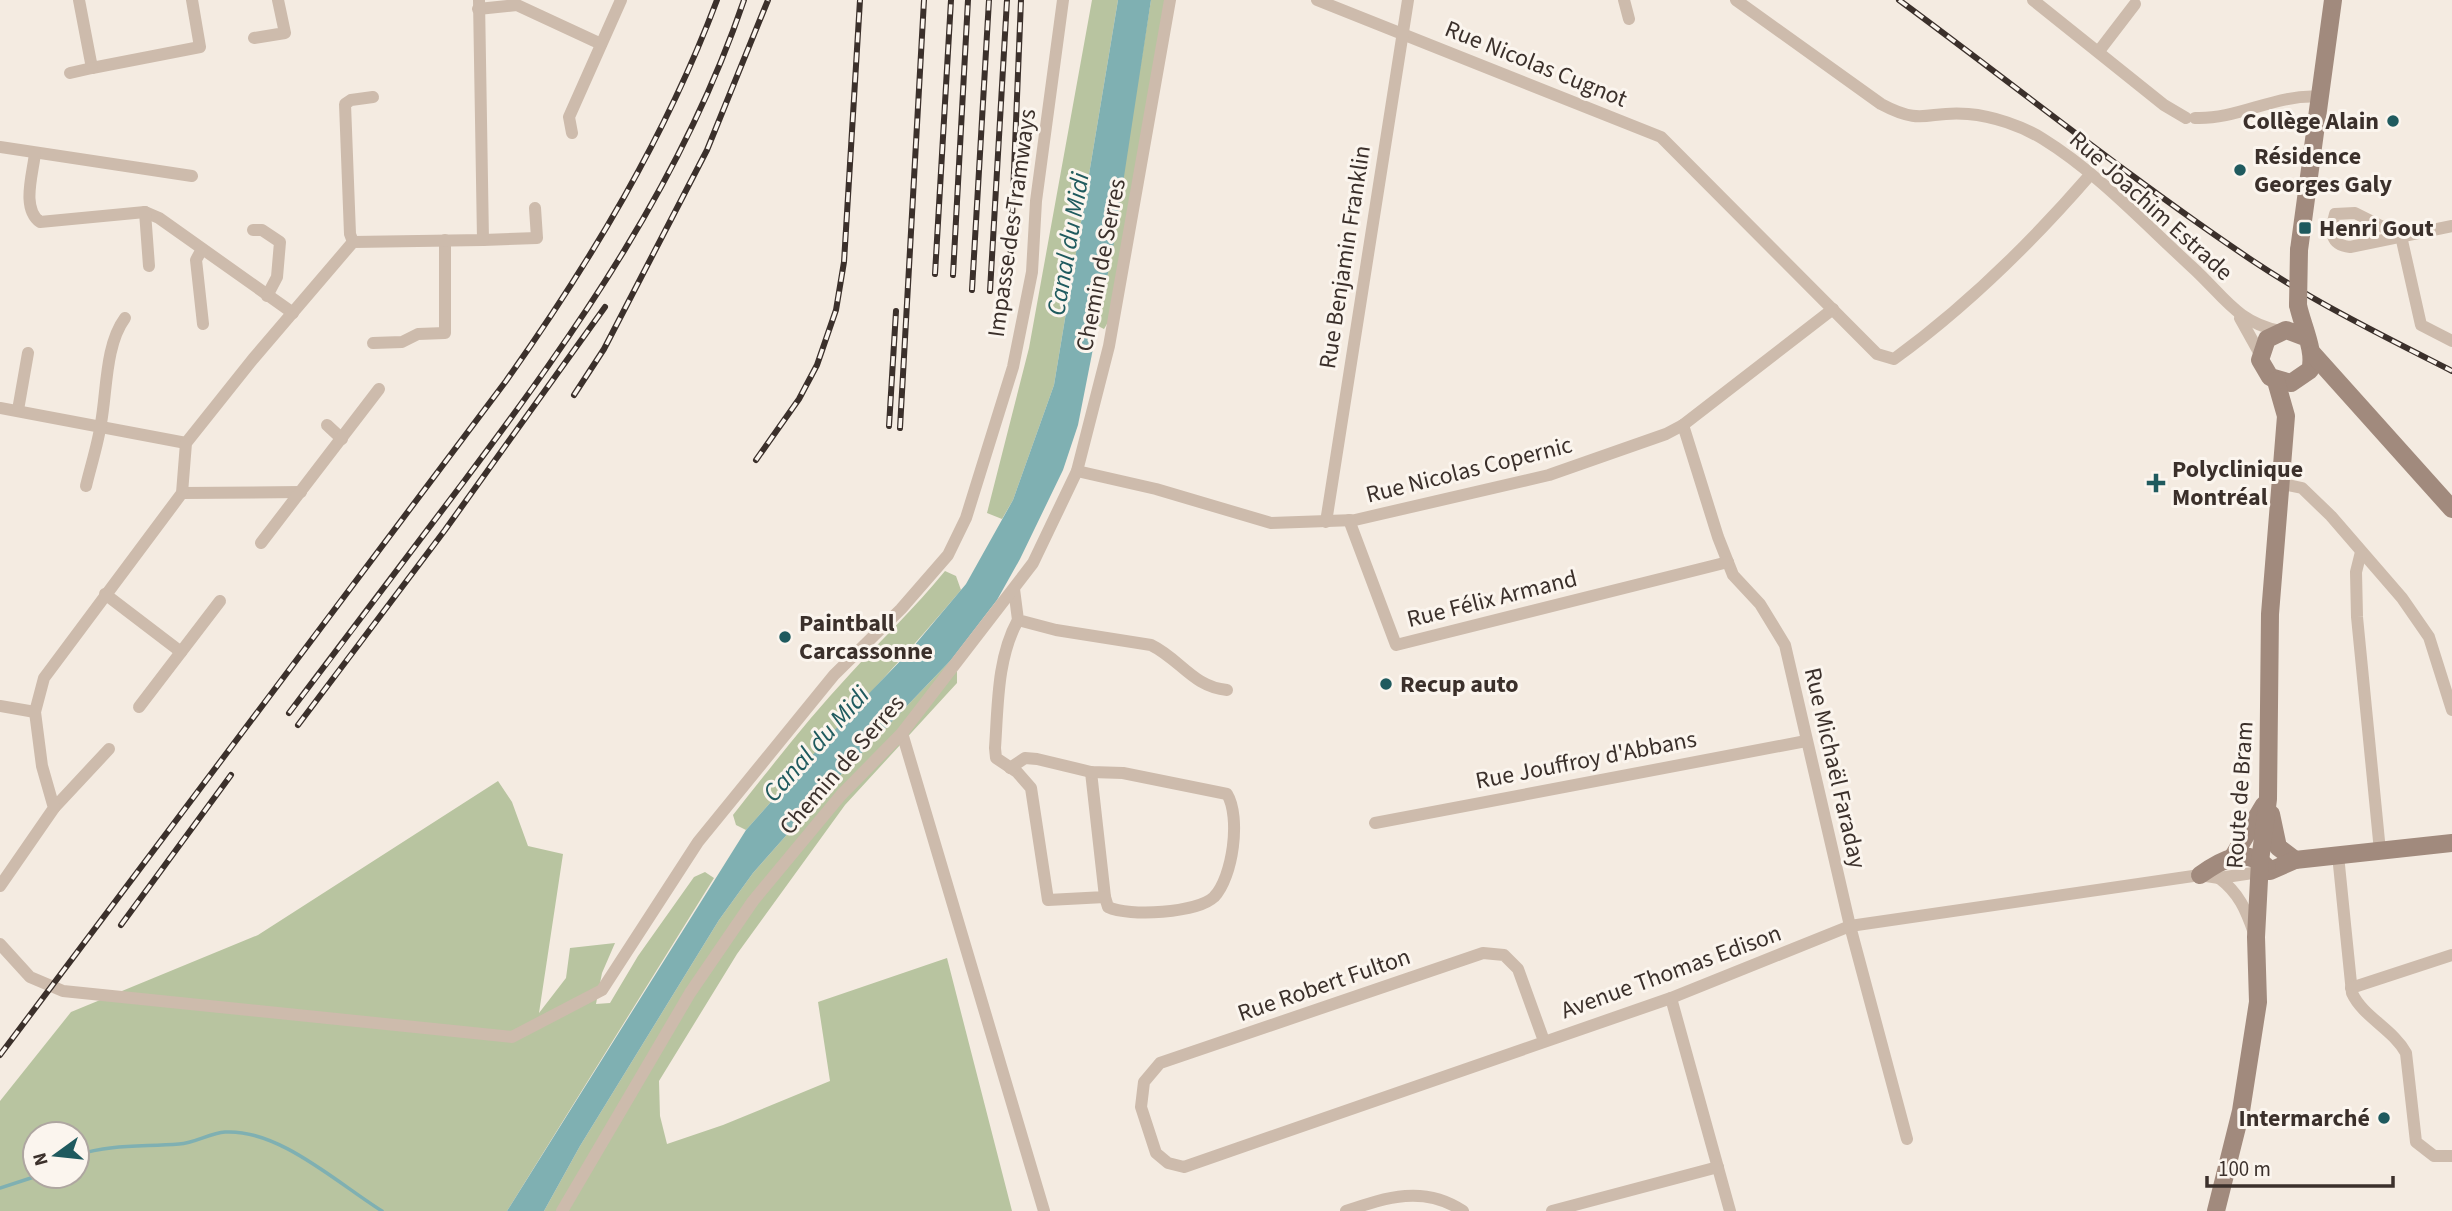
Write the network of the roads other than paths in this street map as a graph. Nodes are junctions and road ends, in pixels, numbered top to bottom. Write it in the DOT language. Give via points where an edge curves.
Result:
graph roads {
  1 [pos="79,0"];
  2 [pos="192,0"];
  3 [pos="278,0"];
  4 [pos="621,0"];
  5 [pos="1063,0"];
  6 [pos="1170,0"];
  7 [pos="1317,0"];
  8 [pos="1408,0"];
  9 [pos="1624,0"];
  10 [pos="1736,0"];
  11 [pos="2033,0"];
  12 [pos="2333,0"];
  13 [pos="2135,5"];
  14 [pos="479,9"];
  15 [pos="1629,19"];
  16 [pos="1403,33"];
  17 [pos="254,38"];
  18 [pos="601,44"];
  19 [pos="2099,51"];
  20 [pos="92,68"];
  21 [pos="70,73"];
  22 [pos="373,97"];
  23 [pos="2320,97"];
  24 [pos="572,133"];
  25 [pos="0,147"];
  26 [pos="35,153"];
  27 [pos="2090,175"];
  28 [pos="192,176"];
  29 [pos="535,208"];
  30 [pos="145,212"];
  31 [pos="2452,226"];
  32 [pos="253,230"];
  33 [pos="2401,236"];
  34 [pos="445,240"];
  35 [pos="483,240"];
  36 [pos="353,242"];
  37 [pos="202,249"];
  38 [pos="149,266"];
  39 [pos="267,296"];
  40 [pos="2298,305"];
  41 [pos="1833,309"];
  42 [pos="293,313"];
  43 [pos="2238,314"];
  44 [pos="125,318"];
  45 [pos="203,324"];
  46 [pos="2283,331"];
  47 [pos="2305,337"];
  48 [pos="2452,341"];
  49 [pos="373,344"];
  50 [pos="28,353"];
  51 [pos="2260,354"];
  52 [pos="2313,354"];
  53 [pos="2276,381"];
  54 [pos="379,389"];
  55 [pos="0,408"];
  56 [pos="18,410"];
  57 [pos="327,425"];
  58 [pos="1683,425"];
  59 [pos="101,426"];
  60 [pos="342,439"];
  61 [pos="186,443"];
  62 [pos="1077,471"];
  63 [pos="2283,484"];
  64 [pos="86,486"];
  65 [pos="301,492"];
  66 [pos="182,493"];
  67 [pos="2452,509"];
  68 [pos="1349,520"];
  69 [pos="1326,522"];
  70 [pos="261,543"];
  71 [pos="2361,552"];
  72 [pos="1728,562"];
  73 [pos="1014,589"];
  74 [pos="105,594"];
  75 [pos="220,601"];
  76 [pos="1018,620"];
  77 [pos="181,652"];
  78 [pos="1227,690"];
  79 [pos="0,706"];
  80 [pos="139,707"];
  81 [pos="2452,710"];
  82 [pos="35,712"];
  83 [pos="902,733"];
  84 [pos="1806,741"];
  85 [pos="109,749"];
  86 [pos="1010,768"];
  87 [pos="1091,772"];
  88 [pos="2268,799"];
  89 [pos="54,808"];
  90 [pos="1375,823"];
  91 [pos="2452,843"];
  92 [pos="2380,851"];
  93 [pos="2234,855"];
  94 [pos="2338,855"];
  95 [pos="2295,860"];
  96 [pos="2263,868"];
  97 [pos="2200,875"];
  98 [pos="2219,878"];
  99 [pos="0,886"];
  100 [pos="1105,897"];
  101 [pos="1850,926"];
  102 [pos="2256,937"];
  103 [pos="0,944"];
  104 [pos="2452,955"];
  105 [pos="2351,988"];
  106 [pos="1671,998"];
  107 [pos="2258,1002"];
  108 [pos="1544,1041"];
  109 [pos="1907,1139"];
  110 [pos="1156,1153"];
  111 [pos="2452,1156"];
  112 [pos="1718,1167"];
  113 [pos="562,1211"];
  114 [pos="1044,1211"];
  115 [pos="1346,1211"];
  116 [pos="1462,1211"];
  117 [pos="1552,1211"];
  118 [pos="1730,1211"];
  119 [pos="2216,1211"];
  1 -- 20 [label="street"];
  2 -- 20 [label="street" via="200,47"];
  3 -- 17 [label="street" via="285,33"];
  4 -- 18 [label="street"];
  5 -- 103 [label="street, Impasse des Tramways" via="1031,272 1013,367 960,530 948,555 834,675 698,842 602,990 512,1037 63,991 30,977"];
  6 -- 62 [label="street, Chemin de Serres" via="1109,346"];
  7 -- 16 [label="street, Rue Nicolas Cugnot"];
  8 -- 16 [label="street, Rue Benjamin Franklin"];
  9 -- 15 [label="street"];
  10 -- 27 [label="street, Rue Joachim Estrade" via="1899,113 1914,118 1957,113 1989,117 2043,139"];
  11 -- 19 [label="street"];
  12 -- 23 [label="main road"];
  13 -- 19 [label="street"];
  14 -- 18 [label="street" via="517,5"];
  14 -- 35 [label="street"];
  16 -- 41 [label="street, Rue Nicolas Cugnot" via="1661,137"];
  16 -- 69 [label="street, Rue Benjamin Franklin"];
  18 -- 24 [label="street" via="569,117"];
  19 -- 23 [label="street" via="2164,105 2190,118 2215,119 2291,98"];
  20 -- 21 [label="street"];
  22 -- 36 [label="street" via="345,104"];
  23 -- 40 [label="main road, bridge" via="2299,250"];
  25 -- 26 [label="street"];
  26 -- 28 [label="street"];
  26 -- 30 [label="street" via="29,207 40,222"];
  27 -- 41 [label="street" via="2034,239 1894,359 1877,354"];
  27 -- 43 [label="street, Rue Joachim Estrade"];
  29 -- 35 [label="street" via="537,238"];
  30 -- 37 [label="street"];
  30 -- 38 [label="street"];
  31 -- 33 [label="street"];
  32 -- 39 [label="street" via="262,230 280,242 277,277"];
  33 -- 33 [label="street" via="2345,212 2334,214 2331,228 2340,246"];
  33 -- 48 [label="street" via="2421,325"];
  34 -- 35 [label="street"];
  34 -- 36 [label="street"];
  34 -- 49 [label="street" via="445,333"];
  36 -- 42 [label="street"];
  37 -- 39 [label="street"];
  37 -- 45 [label="street" via="196,260"];
  39 -- 42 [label="street"];
  40 -- 46 [label="main road"];
  40 -- 47 [label="main road"];
  41 -- 58 [label="street, Rue Nicolas Copernic"];
  42 -- 61 [label="street"];
  43 -- 46 [label="street, Rue Joachim Estrade" via="2253,325"];
  43 -- 51 [label="street, Rue Joachim Estrade"];
  44 -- 59 [label="street" via="113,348"];
  46 -- 47 [label="main road"];
  46 -- 51 [label="main road" via="2267,339"];
  47 -- 52 [label="main road"];
  50 -- 56 [label="street"];
  51 -- 53 [label="main road" via="2265,373"];
  52 -- 53 [label="main road" via="2305,376 2291,383"];
  52 -- 67 [label="main road"];
  53 -- 63 [label="main road, Route de Bram" via="2286,416"];
  54 -- 60 [label="street"];
  55 -- 56 [label="street"];
  56 -- 59 [label="street"];
  57 -- 60 [label="street"];
  58 -- 68 [label="street, Rue Nicolas Copernic" via="1549,475"];
  58 -- 72 [label="street, Rue Michaël Faraday"];
  59 -- 61 [label="street"];
  59 -- 64 [label="street"];
  60 -- 65 [label="street"];
  61 -- 66 [label="street"];
  62 -- 69 [label="street, Rue Nicolas Copernic" via="1271,523"];
  62 -- 73 [label="street, Chemin de Serres" via="1033,563"];
  63 -- 71 [label="street" via="2302,488"];
  63 -- 88 [label="main road, Route de Bram" via="2270,614"];
  65 -- 66 [label="street"];
  65 -- 70 [label="street"];
  66 -- 74 [label="street"];
  68 -- 69 [label="street, Rue Nicolas Copernic"];
  68 -- 72 [label="street, Rue Félix Armand" via="1396,645"];
  71 -- 81 [label="street" via="2402,598 2429,638"];
  71 -- 92 [label="street" via="2356,572 2357,617"];
  72 -- 84 [label="street, Rue Michaël Faraday" via="1785,645"];
  73 -- 76 [label="street"];
  73 -- 83 [label="street, Chemin de Serres"];
  74 -- 77 [label="street"];
  74 -- 82 [label="street" via="44,678"];
  75 -- 77 [label="street"];
  76 -- 78 [label="street" via="1152,645 1199,683"];
  76 -- 86 [label="street" via="999,685 995,748 996,758"];
  77 -- 80 [label="street"];
  79 -- 82 [label="street"];
  82 -- 89 [label="street" via="42,766"];
  83 -- 113 [label="street, Chemin de Serres" via="841,795 753,901 690,993"];
  83 -- 114 [label="street"];
  84 -- 90 [label="street, Rue Jouffroy d'Abbans"];
  84 -- 101 [label="street, Rue Michaël Faraday"];
  85 -- 89 [label="street"];
  86 -- 87 [label="street" via="1025,758"];
  86 -- 100 [label="street" via="1031,788 1048,900"];
  87 -- 100 [label="street"];
  87 -- 100 [label="street" via="1123,773 1215,790 1227,794 1235,807 1233,848 1222,885 1212,899 1160,913 1118,911 1108,907"];
  88 -- 93 [label="main road"];
  88 -- 95 [label="main road" via="2278,847"];
  88 -- 96 [label="main road, Route de Bram"];
  89 -- 99 [label="street"];
  91 -- 92 [label="main road"];
  92 -- 94 [label="main road"];
  93 -- 96 [label="main road"];
  93 -- 97 [label="main road"];
  94 -- 95 [label="main road"];
  94 -- 105 [label="street"];
  95 -- 96 [label="main road"];
  96 -- 98 [label="street, Avenue Thomas Edison"];
  96 -- 102 [label="main road, Route de Bram"];
  96 -- 107 [label="main road" via="2266,955"];
  97 -- 98 [label="street, Avenue Thomas Edison"];
  97 -- 101 [label="street, Avenue Thomas Edison"];
  98 -- 102 [label="street" via="2244,905"];
  101 -- 106 [label="street, Avenue Thomas Edison"];
  101 -- 109 [label="street, Rue Michaël Faraday"];
  102 -- 107 [label="main road, Route de Bram"];
  104 -- 105 [label="street"];
  105 -- 111 [label="street" via="2354,998 2406,1053 2416,1142 2434,1156"];
  106 -- 108 [label="street, Avenue Thomas Edison"];
  106 -- 112 [label="street"];
  107 -- 119 [label="main road, Route de Bram" via="2241,1111"];
  108 -- 110 [label="street, Avenue Thomas Edison" via="1184,1167 1168,1163"];
  108 -- 110 [label="street, Rue Robert Fulton" via="1518,969 1504,955 1483,953 1160,1063 1144,1082 1141,1107"];
  112 -- 117 [label="street"];
  112 -- 118 [label="street"];
  115 -- 116 [label="street" via="1389,1196 1414,1194 1448,1201"];
}
